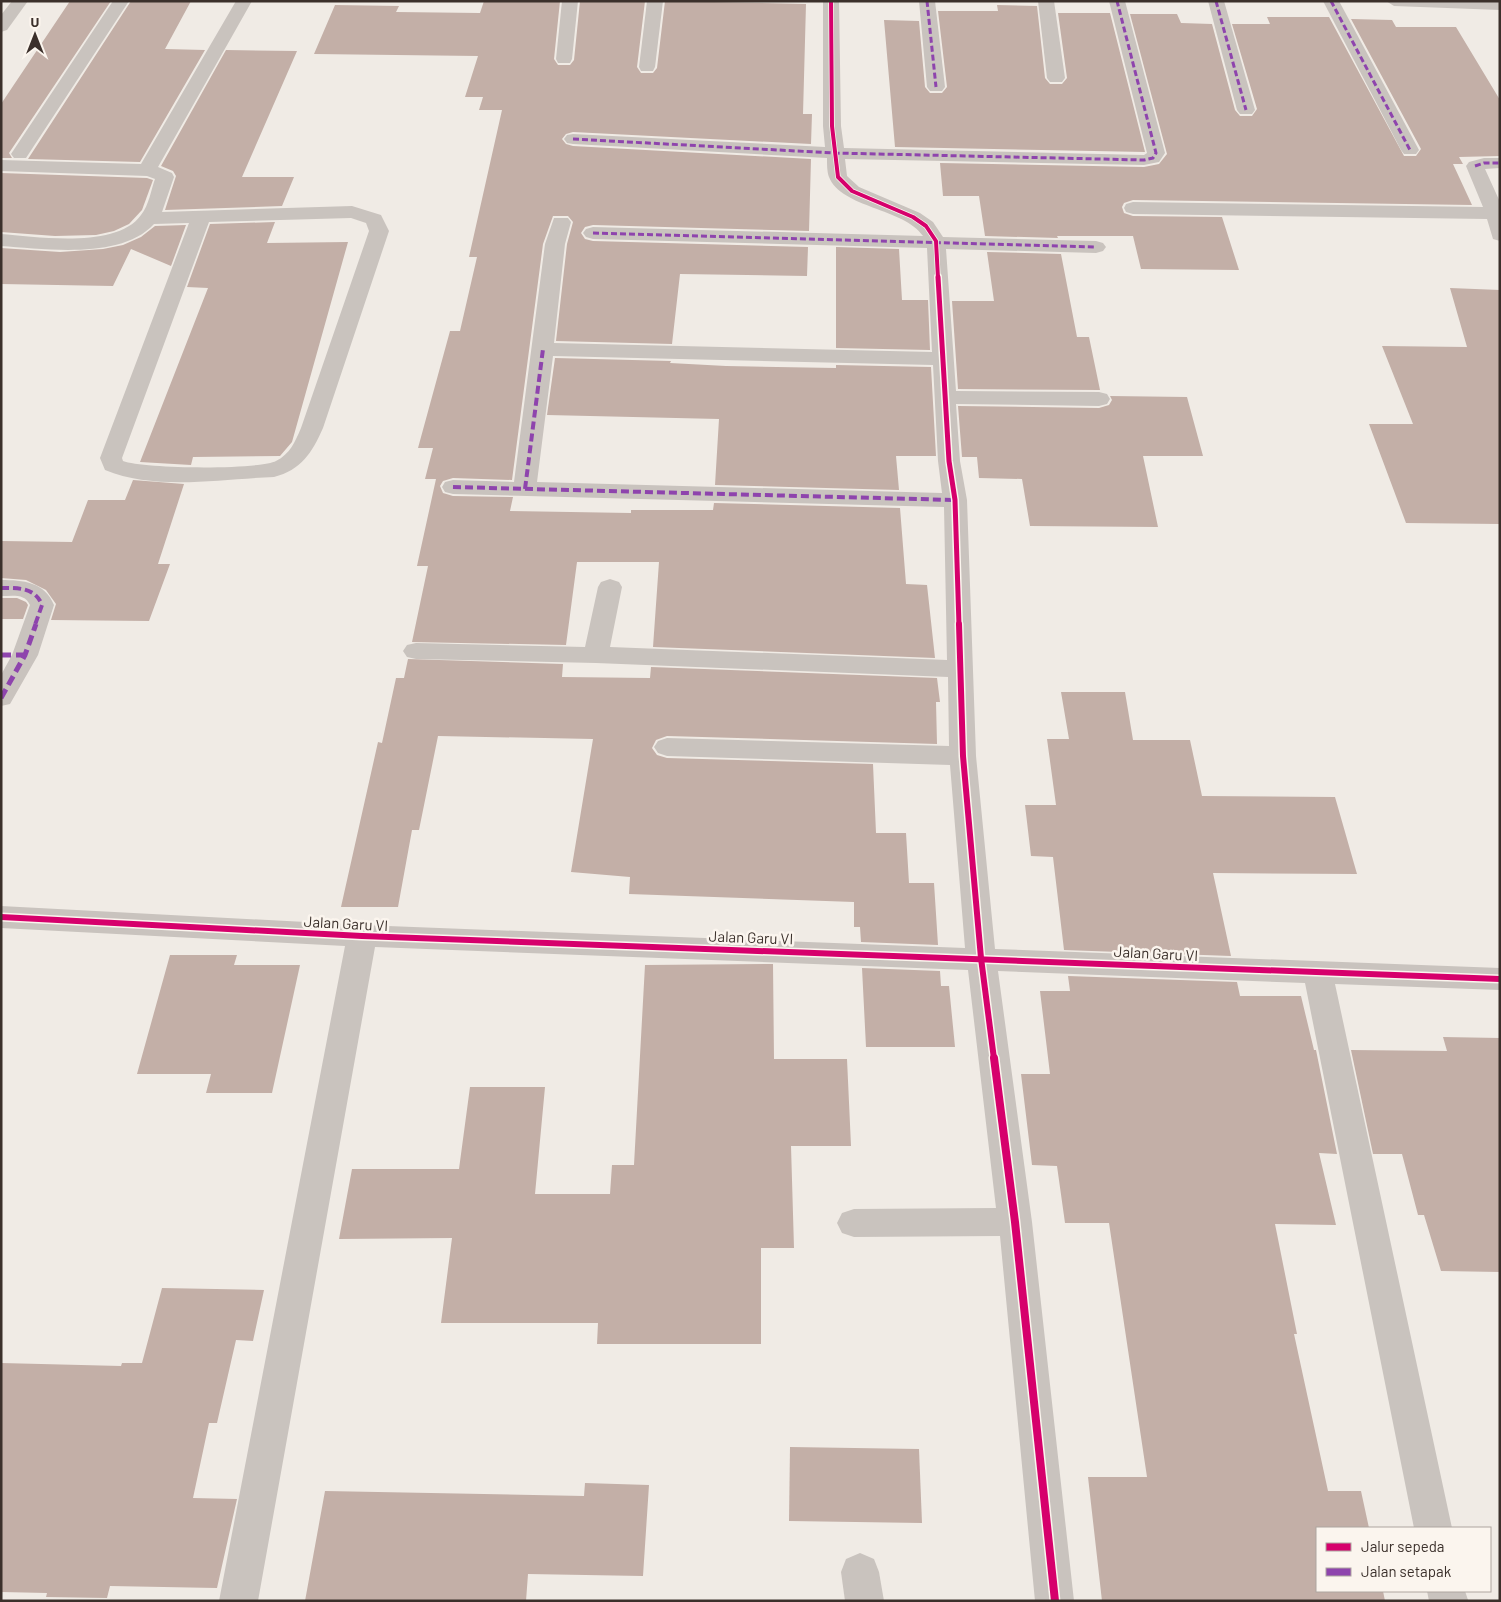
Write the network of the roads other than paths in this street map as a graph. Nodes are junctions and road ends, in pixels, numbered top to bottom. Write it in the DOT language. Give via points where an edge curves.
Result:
graph roads {
  1 [pos="20,1"];
  2 [pos="121,1"];
  3 [pos="244,1"];
  4 [pos="570,1"];
  5 [pos="654,1"];
  6 [pos="831,1"];
  7 [pos="927,1"];
  8 [pos="1046,1"];
  9 [pos="1117,1"];
  10 [pos="1216,1"];
  11 [pos="1331,1"];
  12 [pos="1394,1"];
  13 [pos="1500,5"];
  14 [pos="1,27"];
  15 [pos="564,59"];
  16 [pos="647,67"];
  17 [pos="1056,78"];
  18 [pos="936,86"];
  19 [pos="1246,110"];
  20 [pos="573,139"];
  21 [pos="1410,150"];
  22 [pos="834,153"];
  23 [pos="20,154"];
  24 [pos="1500,163"];
  25 [pos="1,165"];
  26 [pos="147,170"];
  27 [pos="1133,208"];
  28 [pos="1495,213"];
  29 [pos="202,217"];
  30 [pos="150,218"];
  31 [pos="561,222"];
  32 [pos="593,234"];
  33 [pos="1500,235"];
  34 [pos="1,240"];
  35 [pos="936,241"];
  36 [pos="1096,247"];
  37 [pos="543,349"];
  38 [pos="944,358"];
  39 [pos="946,397"];
  40 [pos="1099,399"];
  41 [pos="453,487"];
  42 [pos="525,489"];
  43 [pos="955,500"];
  44 [pos="610,587"];
  45 [pos="1,588"];
  46 [pos="416,651"];
  47 [pos="13,655"];
  48 [pos="596,655"];
  49 [pos="960,669"];
  50 [pos="1,698"];
  51 [pos="667,747"];
  52 [pos="963,756"];
  53 [pos="1,917"];
  54 [pos="362,936"];
  55 [pos="980,958"];
  56 [pos="1318,973"];
  57 [pos="1500,979"];
  58 [pos="1015,1222"];
  59 [pos="854,1223"];
  60 [pos="1433,1527"];
  61 [pos="238,1601"];
  62 [pos="1055,1601"];
  1 -- 14 [label="street"];
  2 -- 23 [label="street"];
  3 -- 26 [label="street"];
  4 -- 15 [label="street"];
  5 -- 16 [label="street"];
  6 -- 22 [label="street"];
  7 -- 18 [label="street"];
  8 -- 17 [label="street"];
  9 -- 22 [label="street" via="1156,153 1153,158"];
  10 -- 19 [label="street"];
  11 -- 21 [label="street"];
  12 -- 13 [label="street"];
  20 -- 22 [label="street"];
  22 -- 35 [label="street" via="838,177 852,191 913,216 926,226"];
  24 -- 28 [label="street" via="1475,166"];
  25 -- 26 [label="street"];
  26 -- 30 [label="street" via="165,177"];
  27 -- 28 [label="street"];
  28 -- 33 [label="street"];
  29 -- 29 [label="street" via="352,212 374,219 379,231 312,428 296,459 274,470 169,473 118,469 111,458"];
  29 -- 30 [label="street"];
  30 -- 34 [label="street" via="137,230 117,238 85,243"];
  31 -- 37 [label="street" via="555,244"];
  32 -- 35 [label="street"];
  35 -- 36 [label="street"];
  35 -- 38 [label="street"];
  37 -- 38 [label="street"];
  37 -- 42 [label="street"];
  38 -- 39 [label="street"];
  39 -- 40 [label="street"];
  39 -- 43 [label="street" via="948,461"];
  41 -- 42 [label="street"];
  42 -- 43 [label="street"];
  43 -- 49 [label="street"];
  44 -- 48 [label="street"];
  45 -- 47 [label="street" via="34,592 42,606"];
  46 -- 48 [label="street"];
  47 -- 50 [label="street"];
  48 -- 49 [label="street"];
  49 -- 52 [label="street"];
  51 -- 52 [label="street"];
  52 -- 55 [label="street"];
  53 -- 54 [label="street, Jalan Garu VI"];
  54 -- 55 [label="street, Jalan Garu VI"];
  54 -- 61 [label="street"];
  55 -- 56 [label="street, Jalan Garu VI"];
  55 -- 58 [label="street"];
  56 -- 57 [label="street, Jalan Garu VI"];
  56 -- 60 [label="street"];
  58 -- 59 [label="street"];
  58 -- 62 [label="street"];
}
